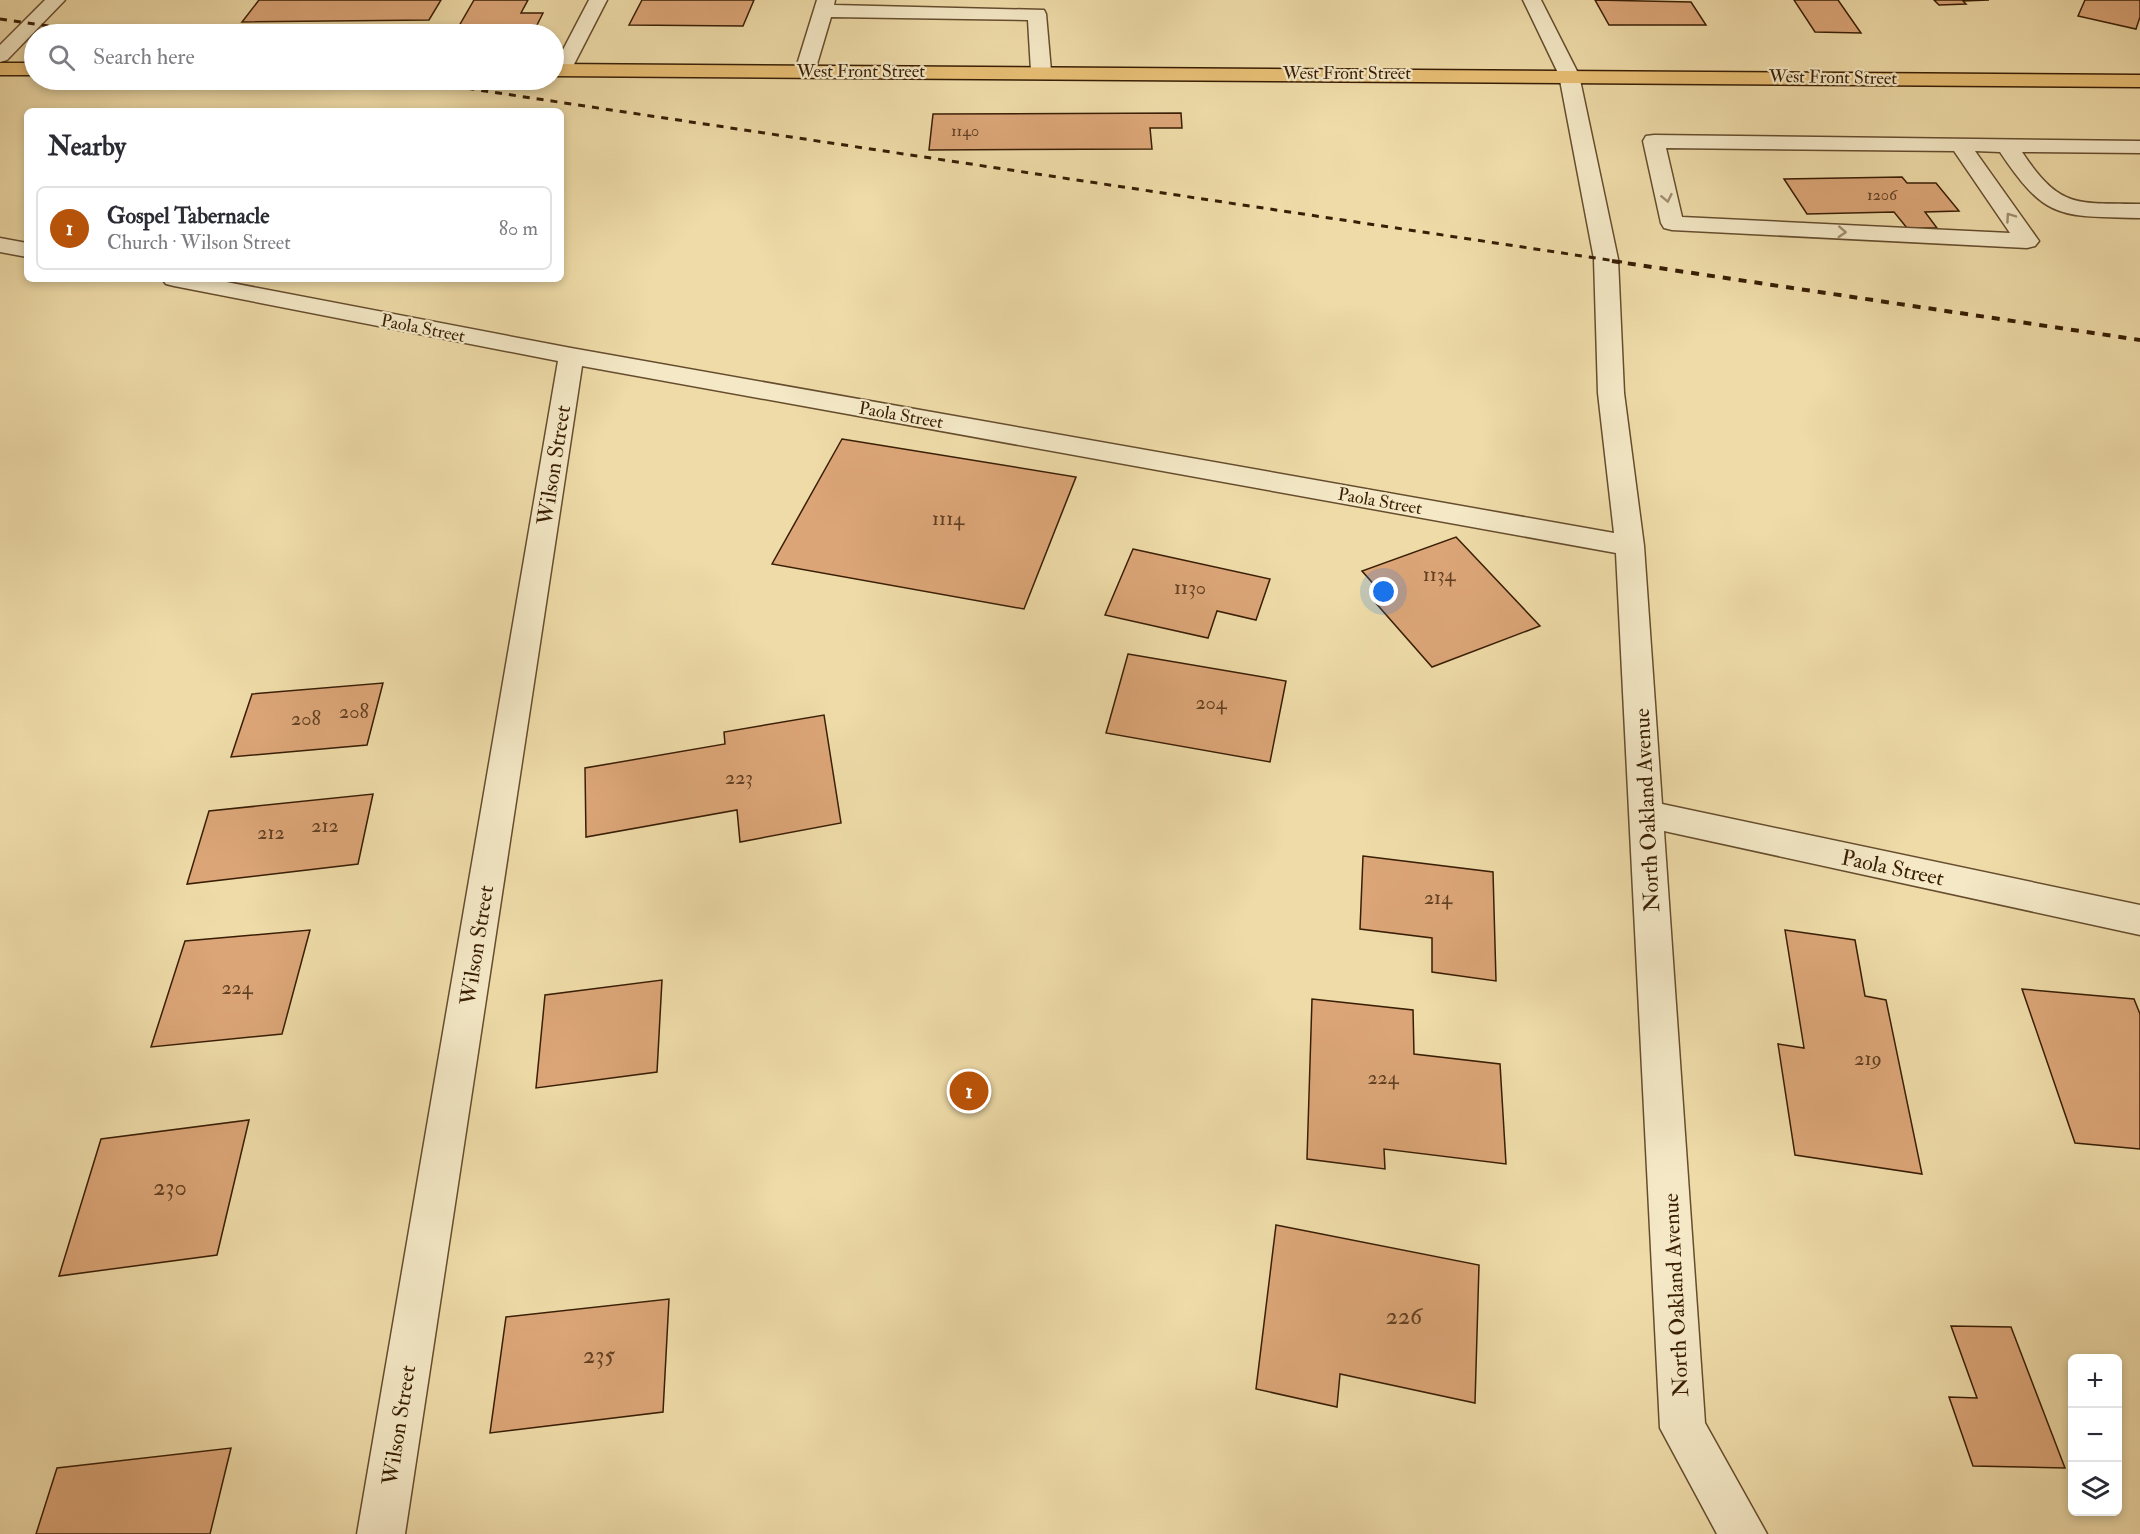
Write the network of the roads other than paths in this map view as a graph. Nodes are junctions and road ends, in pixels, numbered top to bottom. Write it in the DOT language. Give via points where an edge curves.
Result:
graph roads {
  1 [pos="56,0"];
  2 [pos="598,0"];
  3 [pos="1532,0"];
  4 [pos="825,6"];
  5 [pos="32,24"];
  6 [pos="24,32"];
  7 [pos="0,56"];
  8 [pos="564,60"];
  9 [pos="0,69"];
  10 [pos="24,69"];
  11 [pos="564,70"];
  12 [pos="805,71"];
  13 [pos="1041,72"];
  14 [pos="1569,75"];
  15 [pos="2140,81"];
  16 [pos="1960,145"];
  17 [pos="2006,145"];
  18 [pos="2140,147"];
  19 [pos="2140,211"];
  20 [pos="0,245"];
  21 [pos="24,249"];
  22 [pos="189,282"];
  23 [pos="571,356"];
  24 [pos="1630,546"];
  25 [pos="1646,814"];
  26 [pos="2140,920"];
  27 [pos="381,1534"];
  28 [pos="1743,1534"];
  1 -- 5 [label="street"];
  2 -- 8 [label="street"];
  3 -- 14 [label="street, North Oakland Avenue"];
  4 -- 12 [label="street"];
  4 -- 13 [label="street" via="1037,14"];
  6 -- 7 [label="street"];
  9 -- 10 [label="main road"];
  11 -- 12 [label="main road, West Front Street"];
  12 -- 13 [label="main road, West Front Street"];
  13 -- 14 [label="main road, West Front Street"];
  14 -- 15 [label="main road, West Front Street"];
  14 -- 24 [label="street, North Oakland Avenue" via="1606,259 1611,393"];
  16 -- 16 [label="street, one-way" via="1654,141 1672,223 2027,241"];
  16 -- 17 [label="street"];
  17 -- 18 [label="street"];
  17 -- 19 [label="street" via="2052,201 2088,210"];
  20 -- 21 [label="street"];
  22 -- 23 [label="street, Paola Street"];
  23 -- 24 [label="street, Paola Street"];
  23 -- 27 [label="street, Wilson Street"];
  24 -- 25 [label="street, North Oakland Avenue"];
  25 -- 26 [label="street, Paola Street"];
  25 -- 28 [label="street, North Oakland Avenue" via="1683,1428"];
}
